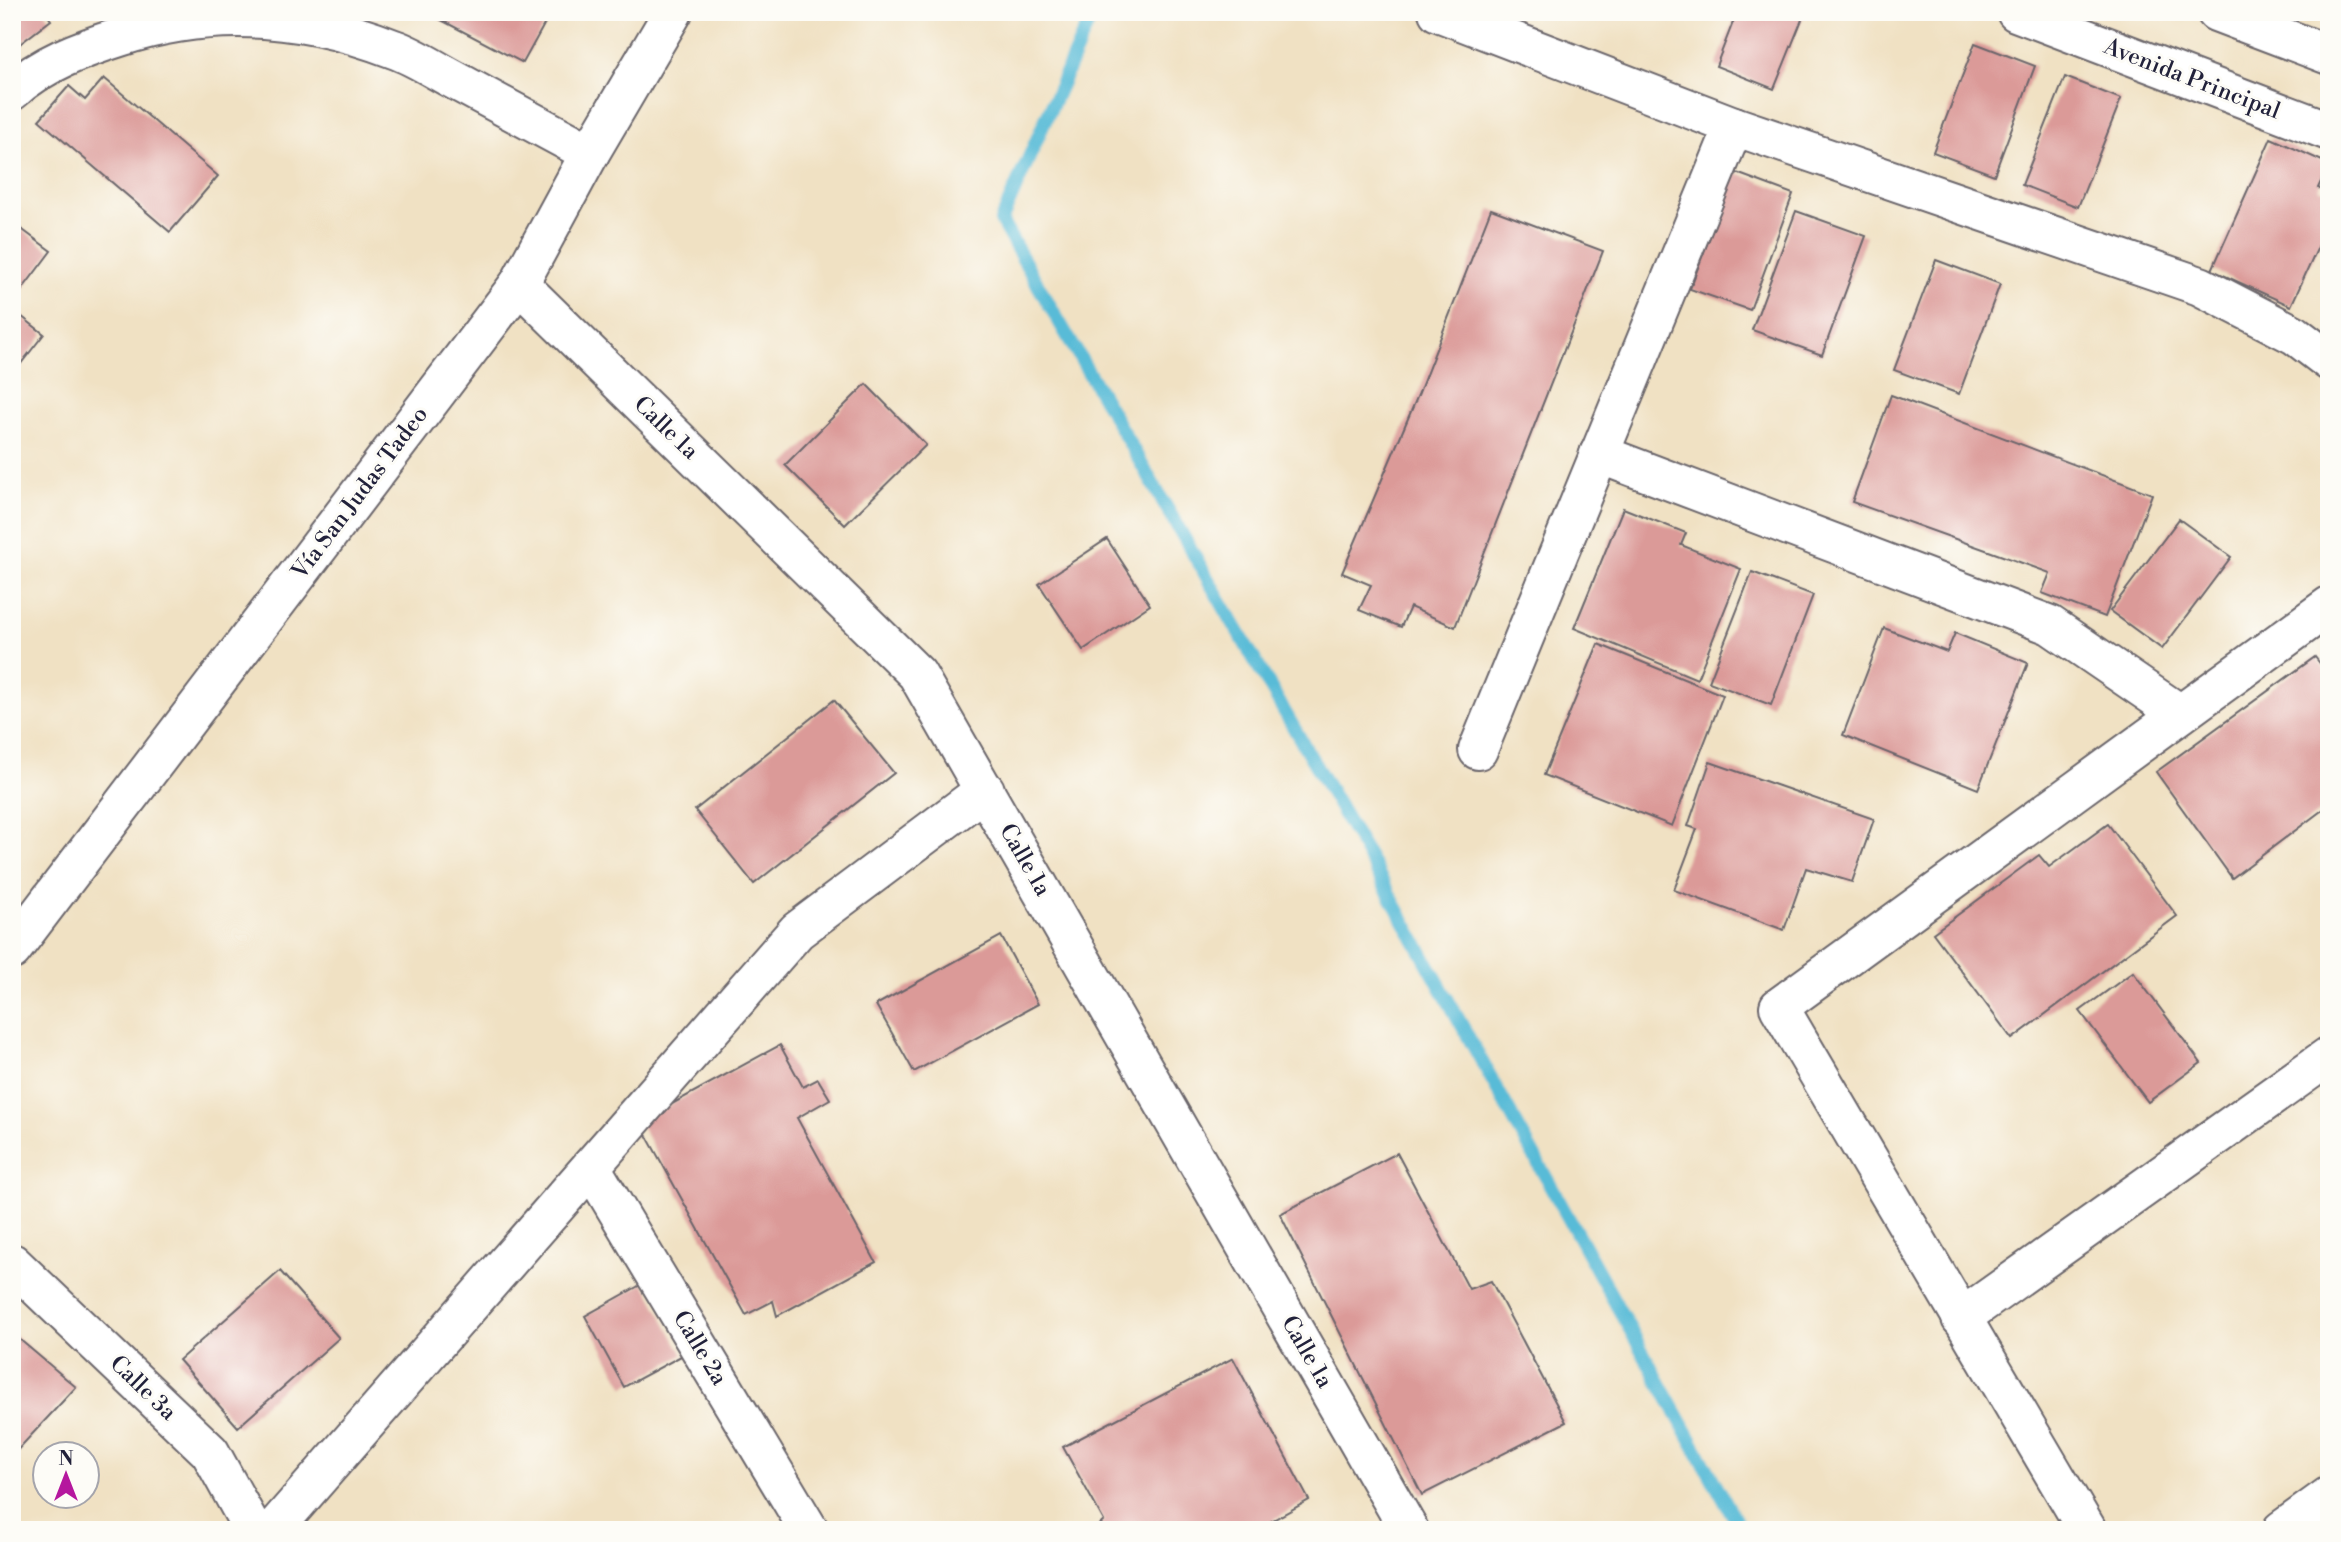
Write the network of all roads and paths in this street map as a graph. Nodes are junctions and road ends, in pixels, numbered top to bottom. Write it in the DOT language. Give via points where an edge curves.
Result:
graph roads {
  1 [pos="673,12"];
  2 [pos="1438,12"];
  3 [pos="2016,12"];
  4 [pos="2216,12"];
  5 [pos="2329,55"];
  6 [pos="12,91"];
  7 [pos="1734,126"];
  8 [pos="2329,131"];
  9 [pos="590,153"];
  10 [pos="519,284"];
  11 [pos="2329,361"];
  12 [pos="1599,454"];
  13 [pos="2329,606"];
  14 [pos="2180,714"];
  15 [pos="1478,750"];
  16 [pos="985,790"];
  17 [pos="12,950"];
  18 [pos="2329,1056"];
  19 [pos="591,1167"];
  20 [pos="12,1263"];
  21 [pos="1961,1318"];
  22 [pos="2329,1496"];
  23 [pos="253,1530"];
  24 [pos="273,1530"];
  25 [pos="809,1530"];
  26 [pos="1409,1530"];
  27 [pos="2087,1530"];
  28 [pos="2282,1530"];
  1 -- 9 [label="street, Vía San Judas Tadeo"];
  2 -- 7 [label="street"];
  3 -- 8 [label="street, Avenida Principal"];
  4 -- 5 [label="street"];
  6 -- 9 [label="street" via="26,78 84,48 145,28 210,18 261,17 324,26 396,49"];
  7 -- 11 [label="street" via="2200,286 2295,335"];
  7 -- 12 [label="street"];
  9 -- 10 [label="street, Vía San Judas Tadeo"];
  10 -- 16 [label="street, Calle 1a" via="918,674"];
  10 -- 17 [label="street, Vía San Judas Tadeo"];
  12 -- 14 [label="street" via="2050,625"];
  12 -- 15 [label="street"];
  13 -- 14 [label="street"];
  14 -- 21 [label="street" via="1779,1007"];
  16 -- 19 [label="street" via="797,931"];
  16 -- 26 [label="street, Calle 1a"];
  18 -- 21 [label="street"];
  19 -- 24 [label="street"];
  19 -- 25 [label="street, Calle 2a"];
  20 -- 23 [label="street, Calle 3a" via="210,1452"];
  21 -- 27 [label="street"];
  22 -- 28 [label="street"];
}
